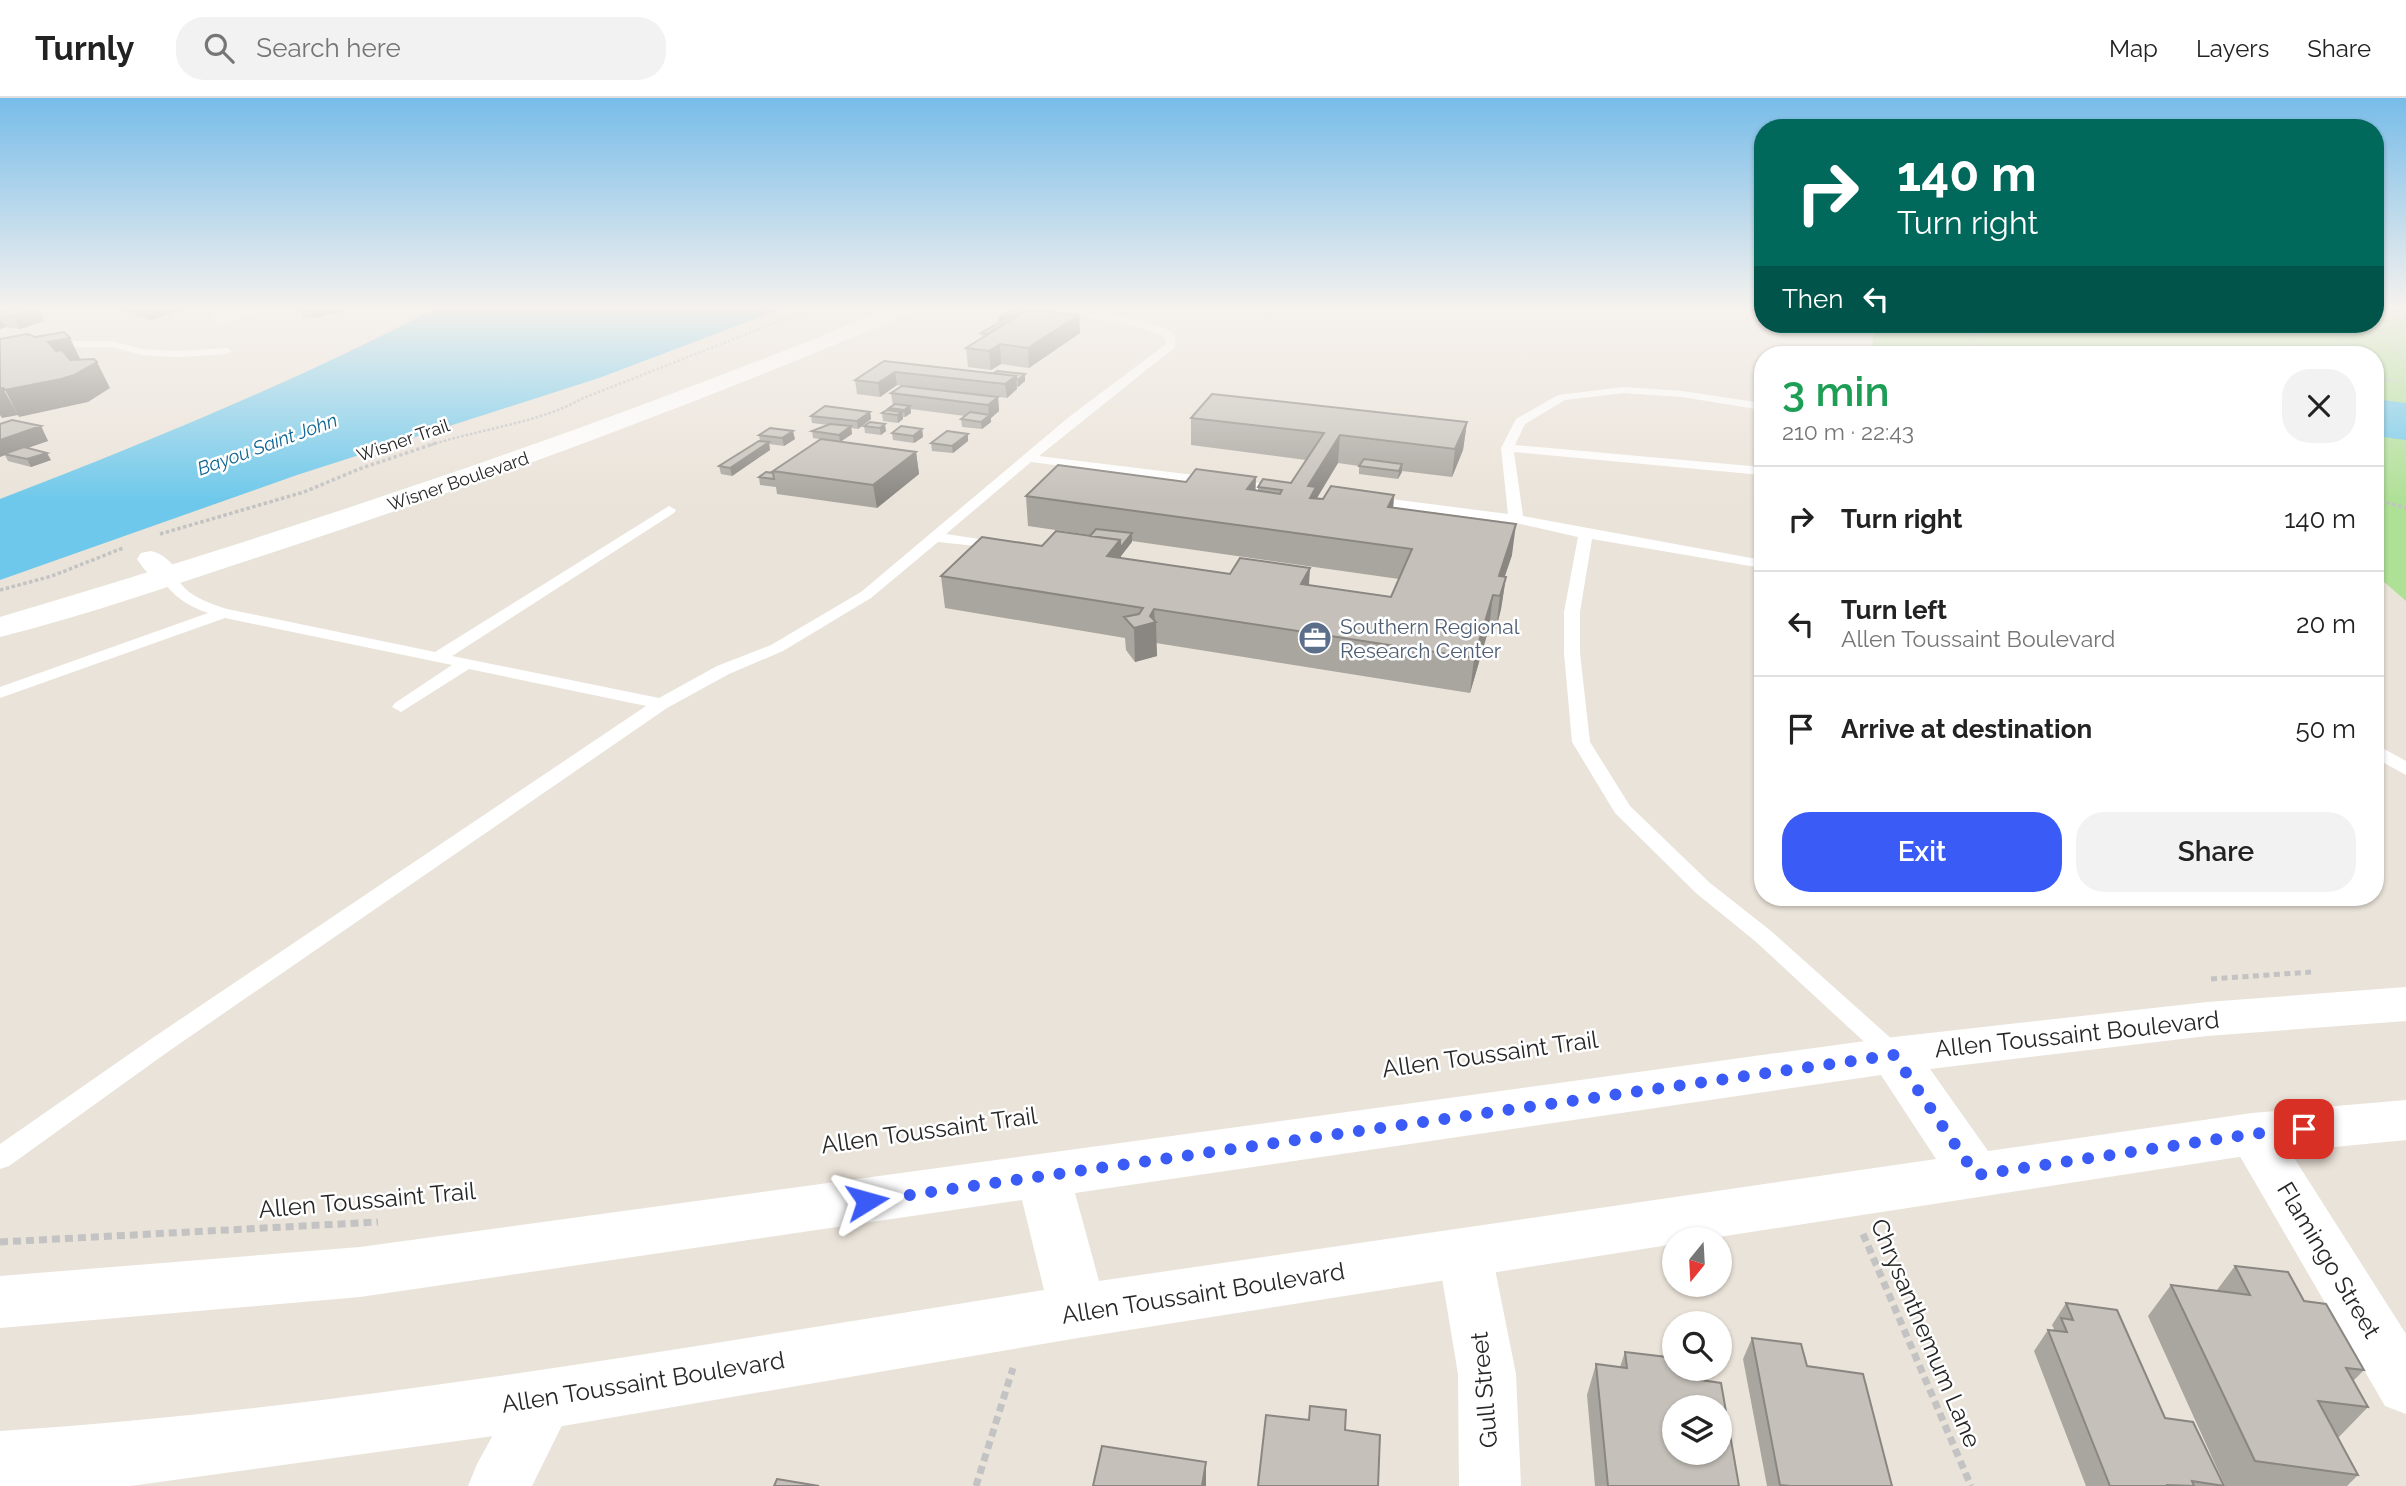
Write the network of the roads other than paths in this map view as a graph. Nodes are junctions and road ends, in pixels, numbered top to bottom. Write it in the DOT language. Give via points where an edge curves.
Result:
graph roads {
  1 [pos="703,373"];
  2 [pos="751,373"];
  3 [pos="1135,373"];
  4 [pos="1754,406"];
  5 [pos="1507,448"];
  6 [pos="1028,458"];
  7 [pos="1754,470"];
  8 [pos="1287,491"];
  9 [pos="1355,499"];
  10 [pos="669,510"];
  11 [pos="1516,519"];
  12 [pos="1586,534"];
  13 [pos="936,537"];
  14 [pos="1013,548"];
  15 [pos="150,555"];
  16 [pos="1754,563"];
  17 [pos="0,604"];
  18 [pos="223,613"];
  19 [pos="0,627"];
  20 [pos="437,658"];
  21 [pos="465,664"];
  22 [pos="0,693"];
  23 [pos="661,704"];
  24 [pos="401,707"];
  25 [pos="2384,756"];
  26 [pos="2406,769"];
  27 [pos="2406,1003"];
  28 [pos="1894,1055"];
  29 [pos="2406,1120"];
  30 [pos="2252,1134"];
  31 [pos="0,1158"];
  32 [pos="1043,1175"];
  33 [pos="1976,1175"];
  34 [pos="1465,1254"];
  35 [pos="0,1302"];
  36 [pos="1053,1316"];
  37 [pos="2406,1386"];
  38 [pos="545,1399"];
  39 [pos="0,1463"];
  40 [pos="499,1486"];
  41 [pos="1490,1486"];
  1 -- 15 [label="main road, Wisner Boulevard" via="528,438"];
  2 -- 15 [label="main road, Wisner Boulevard" via="531,456"];
  3 -- 6 [label="lane"];
  4 -- 5 [label="lane" via="1624,390 1562,397 1520,422"];
  5 -- 7 [label="lane"];
  5 -- 11 [label="lane"];
  6 -- 8 [label="lane"];
  6 -- 13 [label="lane"];
  9 -- 11 [label="lane"];
  10 -- 20 [label="lane"];
  11 -- 12 [label="lane"];
  12 -- 16 [label="lane"];
  12 -- 28 [label="lane" via="1572,612 1581,741 1622,808 1703,888"];
  13 -- 14 [label="lane"];
  13 -- 23 [label="lane" via="866,596 820,624"];
  15 -- 17 [label="main road, Wisner Boulevard"];
  15 -- 18 [label="lane" via="180,594"];
  15 -- 19 [label="main road, Wisner Boulevard"];
  18 -- 20 [label="lane"];
  18 -- 22 [label="lane"];
  20 -- 21 [label="lane"];
  21 -- 23 [label="lane"];
  21 -- 24 [label="lane"];
  23 -- 31 [label="lane"];
  25 -- 26 [label="lane"];
  27 -- 28 [label="main road, Allen Toussaint Boulevard" via="2207,1018"];
  28 -- 32 [label="main road, Allen Toussaint Boulevard"];
  28 -- 33 [label="main road"];
  29 -- 30 [label="main road, Allen Toussaint Boulevard"];
  30 -- 33 [label="main road, Allen Toussaint Boulevard"];
  30 -- 37 [label="street, Flamingo Street"];
  32 -- 35 [label="main road, Allen Toussaint Boulevard" via="360,1272"];
  32 -- 36 [label="main road"];
  33 -- 34 [label="main road, Allen Toussaint Boulevard"];
  34 -- 36 [label="main road, Allen Toussaint Boulevard"];
  34 -- 41 [label="street, Gull Street" via="1488,1374"];
  36 -- 38 [label="main road, Allen Toussaint Boulevard"];
  38 -- 39 [label="main road, Allen Toussaint Boulevard" via="130,1454"];
  38 -- 40 [label="street"];
}
